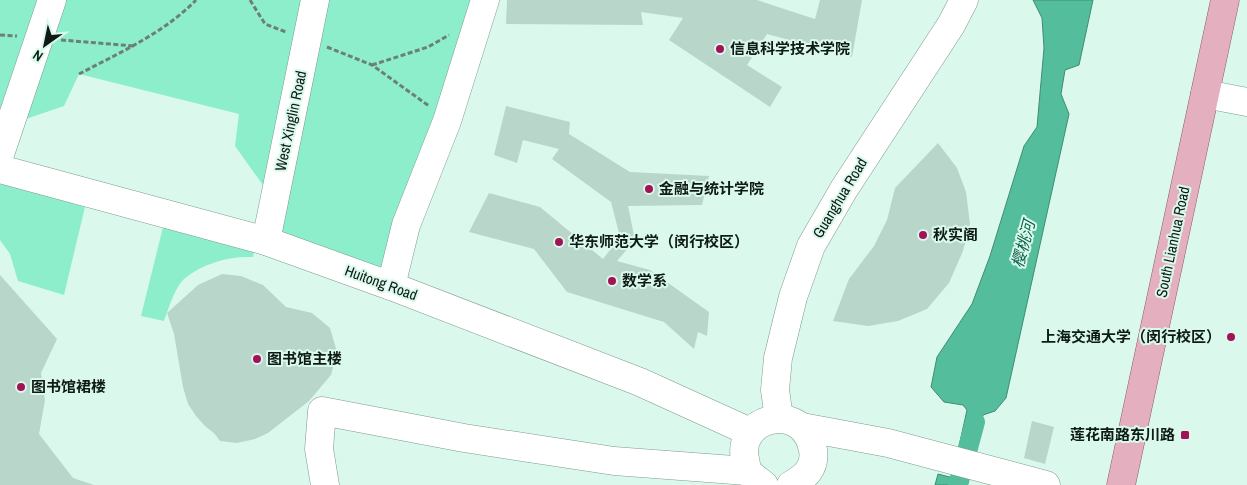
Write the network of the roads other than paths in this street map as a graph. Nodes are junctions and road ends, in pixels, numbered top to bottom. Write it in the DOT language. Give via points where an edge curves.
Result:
graph roads {
  1 [pos="52,0"];
  2 [pos="315,0"];
  3 [pos="964,0"];
  4 [pos="1225,0"];
  5 [pos="483,9"];
  6 [pos="1205,94"];
  7 [pos="1247,102"];
  8 [pos="0,154"];
  9 [pos="0,169"];
  10 [pos="266,241"];
  11 [pos="391,286"];
  12 [pos="791,423"];
  13 [pos="750,432"];
  14 [pos="756,478"];
  15 [pos="1034,481"];
  16 [pos="325,485"];
  17 [pos="791,485"];
  18 [pos="1121,485"];
  1 -- 8 [label="street"];
  2 -- 10 [label="street, West Xinglin Road"];
  3 -- 12 [label="street, Guanghua Road" via="811,246 793,296 778,358 775,390"];
  4 -- 6 [label="main road, South Lianhua Road"];
  5 -- 11 [label="street" via="447,120 406,225"];
  6 -- 7 [label="street"];
  6 -- 18 [label="main road, South Lianhua Road"];
  9 -- 10 [label="street, Huitong Road"];
  10 -- 11 [label="street, Huitong Road"];
  11 -- 13 [label="street, Huitong Road" via="640,382"];
  12 -- 13 [label="street" via="766,421"];
  12 -- 15 [label="street" via="888,443"];
  12 -- 17 [label="street, Guanghua Road" via="811,439 814,456 806,476"];
  13 -- 14 [label="street" via="743,450"];
  14 -- 16 [label="street" via="464,438 322,411 319,449"];
}
